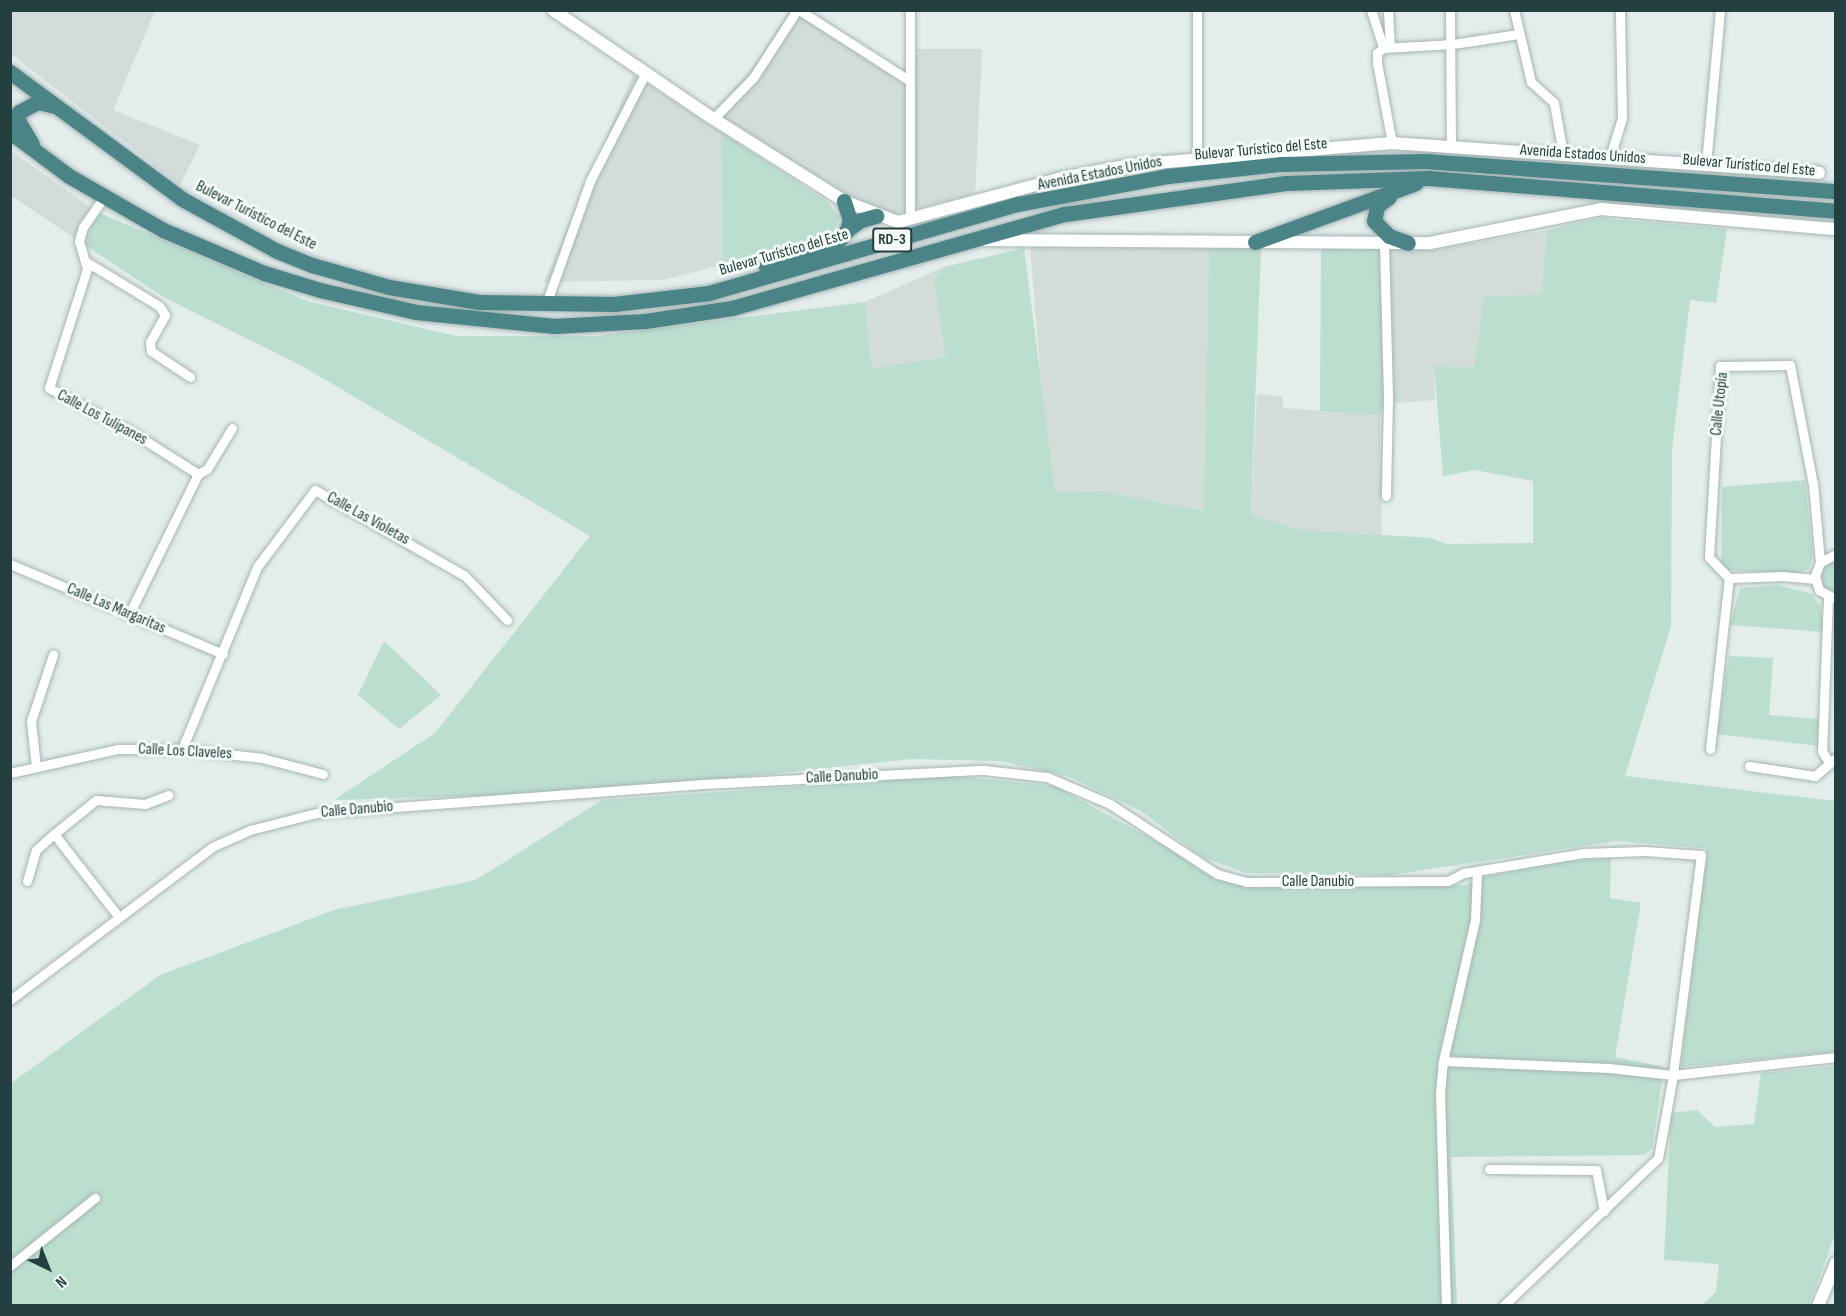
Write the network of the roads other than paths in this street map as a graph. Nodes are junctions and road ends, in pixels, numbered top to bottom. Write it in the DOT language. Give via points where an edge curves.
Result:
graph roads {
  1 [pos="798,10"];
  2 [pos="910,10"];
  3 [pos="1197,10"];
  4 [pos="1371,10"];
  5 [pos="1388,10"];
  6 [pos="1450,10"];
  7 [pos="1514,10"];
  8 [pos="1620,10"];
  9 [pos="1720,10"];
  10 [pos="557,12"];
  11 [pos="1518,34"];
  12 [pos="1453,44"];
  13 [pos="1387,47"];
  14 [pos="10,72"];
  15 [pos="645,74"];
  16 [pos="907,79"];
  17 [pos="61,108"];
  18 [pos="713,119"];
  19 [pos="10,132"];
  20 [pos="1392,143"];
  21 [pos="1451,146"];
  22 [pos="37,151"];
  23 [pos="1563,154"];
  24 [pos="1197,157"];
  25 [pos="1610,157"];
  26 [pos="1706,164"];
  27 [pos="1819,172"];
  28 [pos="1428,178"];
  29 [pos="1398,190"];
  30 [pos="1836,191"];
  31 [pos="104,197"];
  32 [pos="844,201"];
  33 [pos="1836,211"];
  34 [pos="876,216"];
  35 [pos="910,219"];
  36 [pos="1835,229"];
  37 [pos="847,230"];
  38 [pos="958,241"];
  39 [pos="1255,242"];
  40 [pos="1384,243"];
  41 [pos="1408,243"];
  42 [pos="85,261"];
  43 [pos="546,304"];
  44 [pos="596,305"];
  45 [pos="190,377"];
  46 [pos="232,428"];
  47 [pos="198,474"];
  48 [pos="1386,496"];
  49 [pos="1836,554"];
  50 [pos="1820,562"];
  51 [pos="10,564"];
  52 [pos="1729,578"];
  53 [pos="1816,579"];
  54 [pos="1832,598"];
  55 [pos="129,615"];
  56 [pos="507,620"];
  57 [pos="222,654"];
  58 [pos="53,655"];
  59 [pos="182,749"];
  60 [pos="1710,749"];
  61 [pos="1832,760"];
  62 [pos="1749,766"];
  63 [pos="36,768"];
  64 [pos="10,773"];
  65 [pos="323,774"];
  66 [pos="168,795"];
  67 [pos="54,834"];
  68 [pos="1477,871"];
  69 [pos="27,881"];
  70 [pos="118,916"];
  71 [pos="10,1000"];
  72 [pos="1836,1058"];
  73 [pos="1443,1061"];
  74 [pos="1673,1075"];
  75 [pos="1489,1169"];
  76 [pos="95,1198"];
  77 [pos="1604,1211"];
  78 [pos="1836,1263"];
  79 [pos="10,1266"];
  80 [pos="1446,1305"];
  81 [pos="1503,1305"];
  82 [pos="1818,1305"];
  1 -- 16 [label="street"];
  1 -- 18 [label="street" via="753,78"];
  2 -- 16 [label="street"];
  3 -- 24 [label="street"];
  4 -- 13 [label="street"];
  5 -- 13 [label="street"];
  6 -- 12 [label="street"];
  7 -- 11 [label="street"];
  8 -- 25 [label="street" via="1622,118"];
  9 -- 26 [label="street"];
  10 -- 15 [label="street, Avenida Estados Unidos"];
  11 -- 12 [label="street"];
  11 -- 23 [label="street" via="1532,82 1554,103"];
  12 -- 13 [label="street"];
  12 -- 21 [label="street"];
  13 -- 20 [label="street" via="1377,53 1377,63"];
  14 -- 17 [label="highway, Bulevar Turístico del Este / RD-3"];
  15 -- 18 [label="street, Avenida Estados Unidos"];
  15 -- 43 [label="street" via="590,181"];
  16 -- 35 [label="street"];
  17 -- 22 [label="highway" via="38,102 19,112 21,127"];
  17 -- 43 [label="highway, Bulevar Turístico del Este / RD-3" via="182,199 226,225 312,265 427,296"];
  18 -- 32 [label="street, Avenida Estados Unidos"];
  19 -- 22 [label="highway, RD-3"];
  20 -- 21 [label="street, Avenida Estados Unidos"];
  20 -- 24 [label="street, Avenida Estados Unidos"];
  21 -- 23 [label="street, Avenida Estados Unidos"];
  22 -- 31 [label="highway, RD-3"];
  23 -- 25 [label="street, Avenida Estados Unidos"];
  24 -- 35 [label="street, Avenida Estados Unidos" via="1058,179"];
  25 -- 26 [label="street, Avenida Estados Unidos"];
  26 -- 27 [label="street, Avenida Estados Unidos"];
  28 -- 29 [label="highway"];
  28 -- 33 [label="highway, RD-3"];
  28 -- 38 [label="highway, RD-3" via="1286,183 1149,200 1065,214"];
  29 -- 39 [label="highway"];
  29 -- 41 [label="highway" via="1377,206 1374,220 1389,236"];
  30 -- 44 [label="highway, Bulevar Turístico del Este / RD-3" via="1425,161 1281,164 1168,176 1018,204 709,293"];
  31 -- 38 [label="highway, RD-3" via="207,252 320,291 445,317 522,324 597,325 721,310"];
  31 -- 42 [label="street, Calle Los Tulipanes" via="83,227 79,241"];
  32 -- 34 [label="street, Avenida Estados Unidos"];
  32 -- 37 [label="highway" via="850,220"];
  34 -- 35 [label="street, Avenida Estados Unidos" via="898,222"];
  34 -- 37 [label="highway"];
  36 -- 41 [label="street" via="1601,209 1453,240"];
  37 -- 44 [label="highway" via="833,248 706,285 629,294"];
  38 -- 39 [label="street" via="1063,238"];
  39 -- 40 [label="street"];
  40 -- 41 [label="street"];
  40 -- 48 [label="street"];
  42 -- 45 [label="street" via="159,306 165,315 150,342 151,351"];
  42 -- 47 [label="street, Calle Los Tulipanes" via="87,269 49,388 132,432"];
  43 -- 44 [label="highway, Bulevar Turístico del Este / RD-3"];
  46 -- 47 [label="street" via="207,470"];
  47 -- 55 [label="street"];
  49 -- 50 [label="street"];
  50 -- 52 [label="street, Calle Utopía" via="1813,484 1790,365 1720,366 1709,556"];
  50 -- 53 [label="street"];
  51 -- 55 [label="street, Calle Las Margaritas"];
  52 -- 53 [label="street"];
  52 -- 60 [label="street"];
  53 -- 54 [label="street"];
  54 -- 61 [label="street" via="1822,751"];
  55 -- 57 [label="street, Calle Las Margaritas"];
  56 -- 57 [label="street, Calle Las Violetas" via="465,576 315,490 256,567"];
  57 -- 59 [label="street, Calle Las Violetas"];
  58 -- 63 [label="street" via="32,721"];
  59 -- 63 [label="street, Calle Los Claveles" via="118,749"];
  59 -- 65 [label="street, Calle Los Claveles" via="262,758"];
  61 -- 62 [label="street" via="1815,776"];
  63 -- 64 [label="street, Calle Los Claveles"];
  66 -- 67 [label="street" via="145,804 96,800"];
  67 -- 69 [label="street" via="36,850"];
  67 -- 70 [label="street"];
  68 -- 70 [label="street, Calle Danubio" via="1448,880 1246,882 1217,874 1110,804 1047,777 984,770 703,784 316,813 250,830 212,847"];
  68 -- 73 [label="street" via="1475,920"];
  68 -- 74 [label="street, Calle Danubio" via="1584,854 1645,851 1701,855"];
  70 -- 71 [label="street, Calle Danubio"];
  72 -- 74 [label="street"];
  73 -- 74 [label="street" via="1609,1068"];
  73 -- 80 [label="street"];
  74 -- 77 [label="street" via="1659,1158"];
  75 -- 77 [label="street" via="1596,1170"];
  76 -- 79 [label="street"];
  77 -- 81 [label="street"];
  78 -- 82 [label="street"];
}
